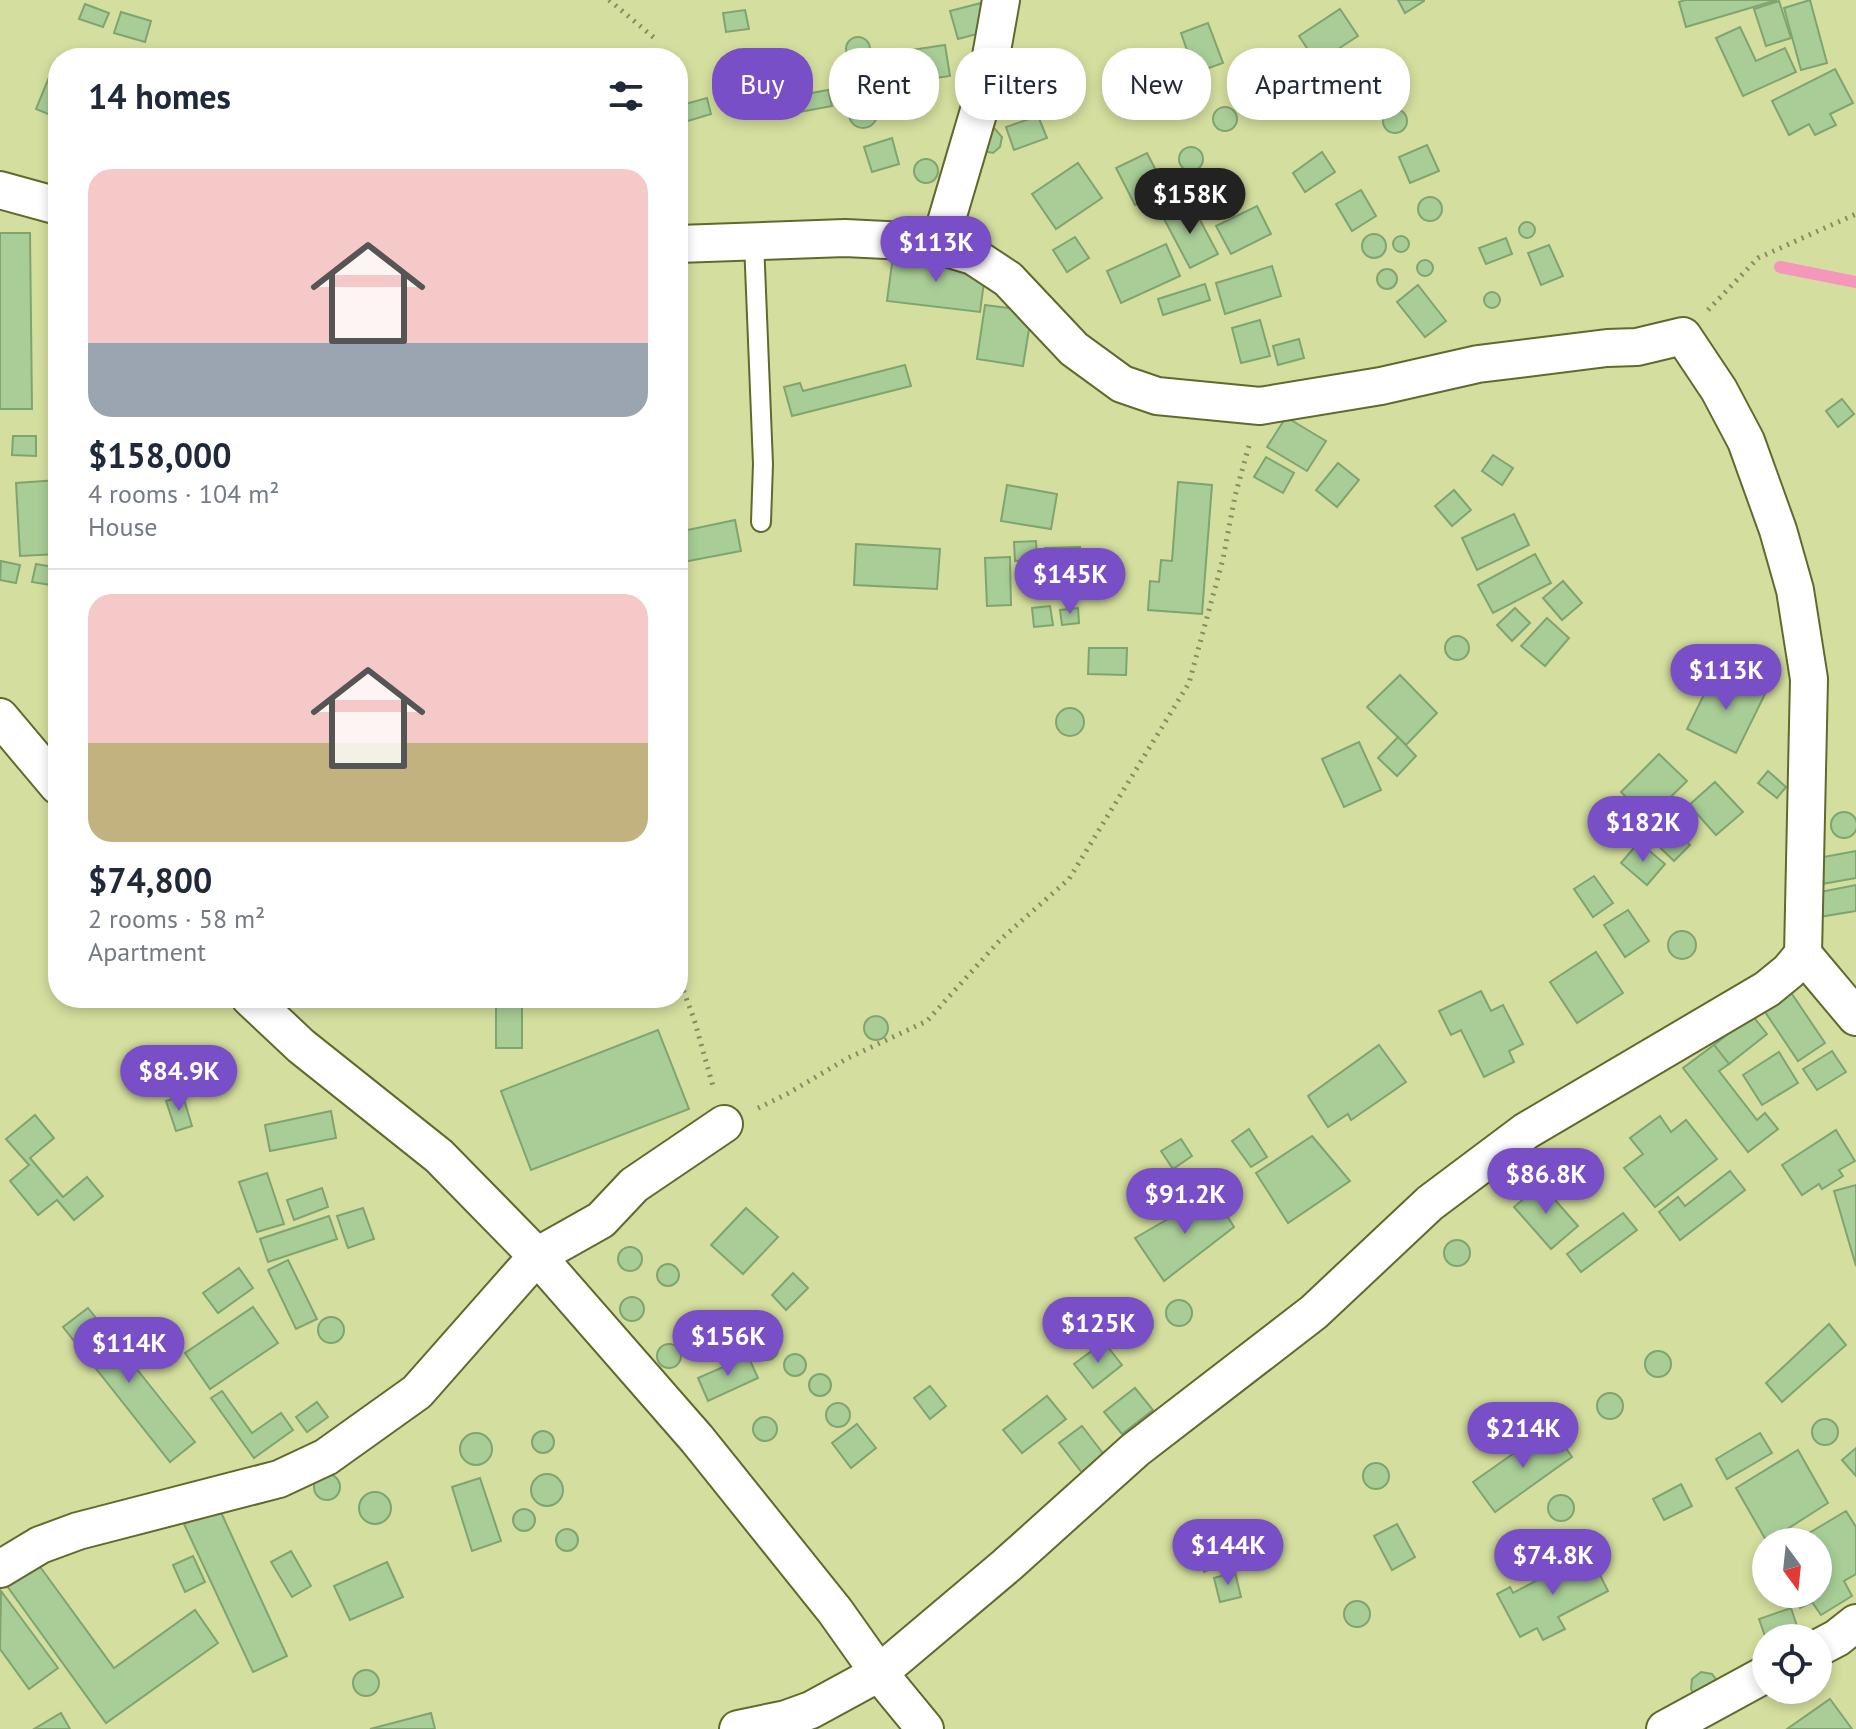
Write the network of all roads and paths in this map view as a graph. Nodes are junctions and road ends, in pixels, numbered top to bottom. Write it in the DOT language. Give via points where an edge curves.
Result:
graph roads {
  1 [pos="609,0"];
  2 [pos="1001,0"];
  3 [pos="658,41"];
  4 [pos="0,190"];
  5 [pos="48,203"];
  6 [pos="1856,214"];
  7 [pos="754,242"];
  8 [pos="688,244"];
  9 [pos="939,246"];
  10 [pos="1683,336"];
  11 [pos="1260,406"];
  12 [pos="761,522"];
  13 [pos="0,717"];
  14 [pos="48,774"];
  15 [pos="1803,954"];
  16 [pos="688,1003"];
  17 [pos="261,1008"];
  18 [pos="1856,1017"];
  19 [pos="724,1124"];
  20 [pos="537,1256"];
  21 [pos="0,1569"];
  22 [pos="1856,1623"];
  23 [pos="1832,1641"];
  24 [pos="879,1673"];
  25 [pos="1752,1682"];
  26 [pos="738,1729"];
  27 [pos="925,1729"];
  28 [pos="1665,1729"];
  1 -- 3 [label="path"];
  2 -- 9 [label="street" via="985,90"];
  4 -- 5 [label="street"];
  6 -- 10 [label="path" via="1758,258"];
  7 -- 8 [label="street"];
  7 -- 9 [label="street" via="845,238"];
  7 -- 12 [label="lane"];
  9 -- 11 [label="street" via="973,256 1008,279 1074,349 1122,384 1157,396"];
  10 -- 11 [label="street" via="1637,347 1478,364"];
  10 -- 15 [label="street" via="1746,441 1795,590 1809,679"];
  11 -- 19 [label="path" via="1189,683 1069,879 1001,939 927,1021"];
  13 -- 14 [label="street"];
  15 -- 18 [label="street"];
  15 -- 24 [label="street" via="1767,989 1526,1131 1430,1203 1314,1312 1135,1450"];
  16 -- 19 [label="path"];
  17 -- 20 [label="street" via="439,1156"];
  19 -- 20 [label="street" via="634,1185 601,1220"];
  20 -- 21 [label="street" via="417,1392 326,1457 279,1479 78,1531 40,1545"];
  20 -- 24 [label="street" via="706,1451"];
  22 -- 23 [label="street"];
  24 -- 26 [label="street" via="811,1710"];
  24 -- 27 [label="street"];
  25 -- 28 [label="street"];
}
